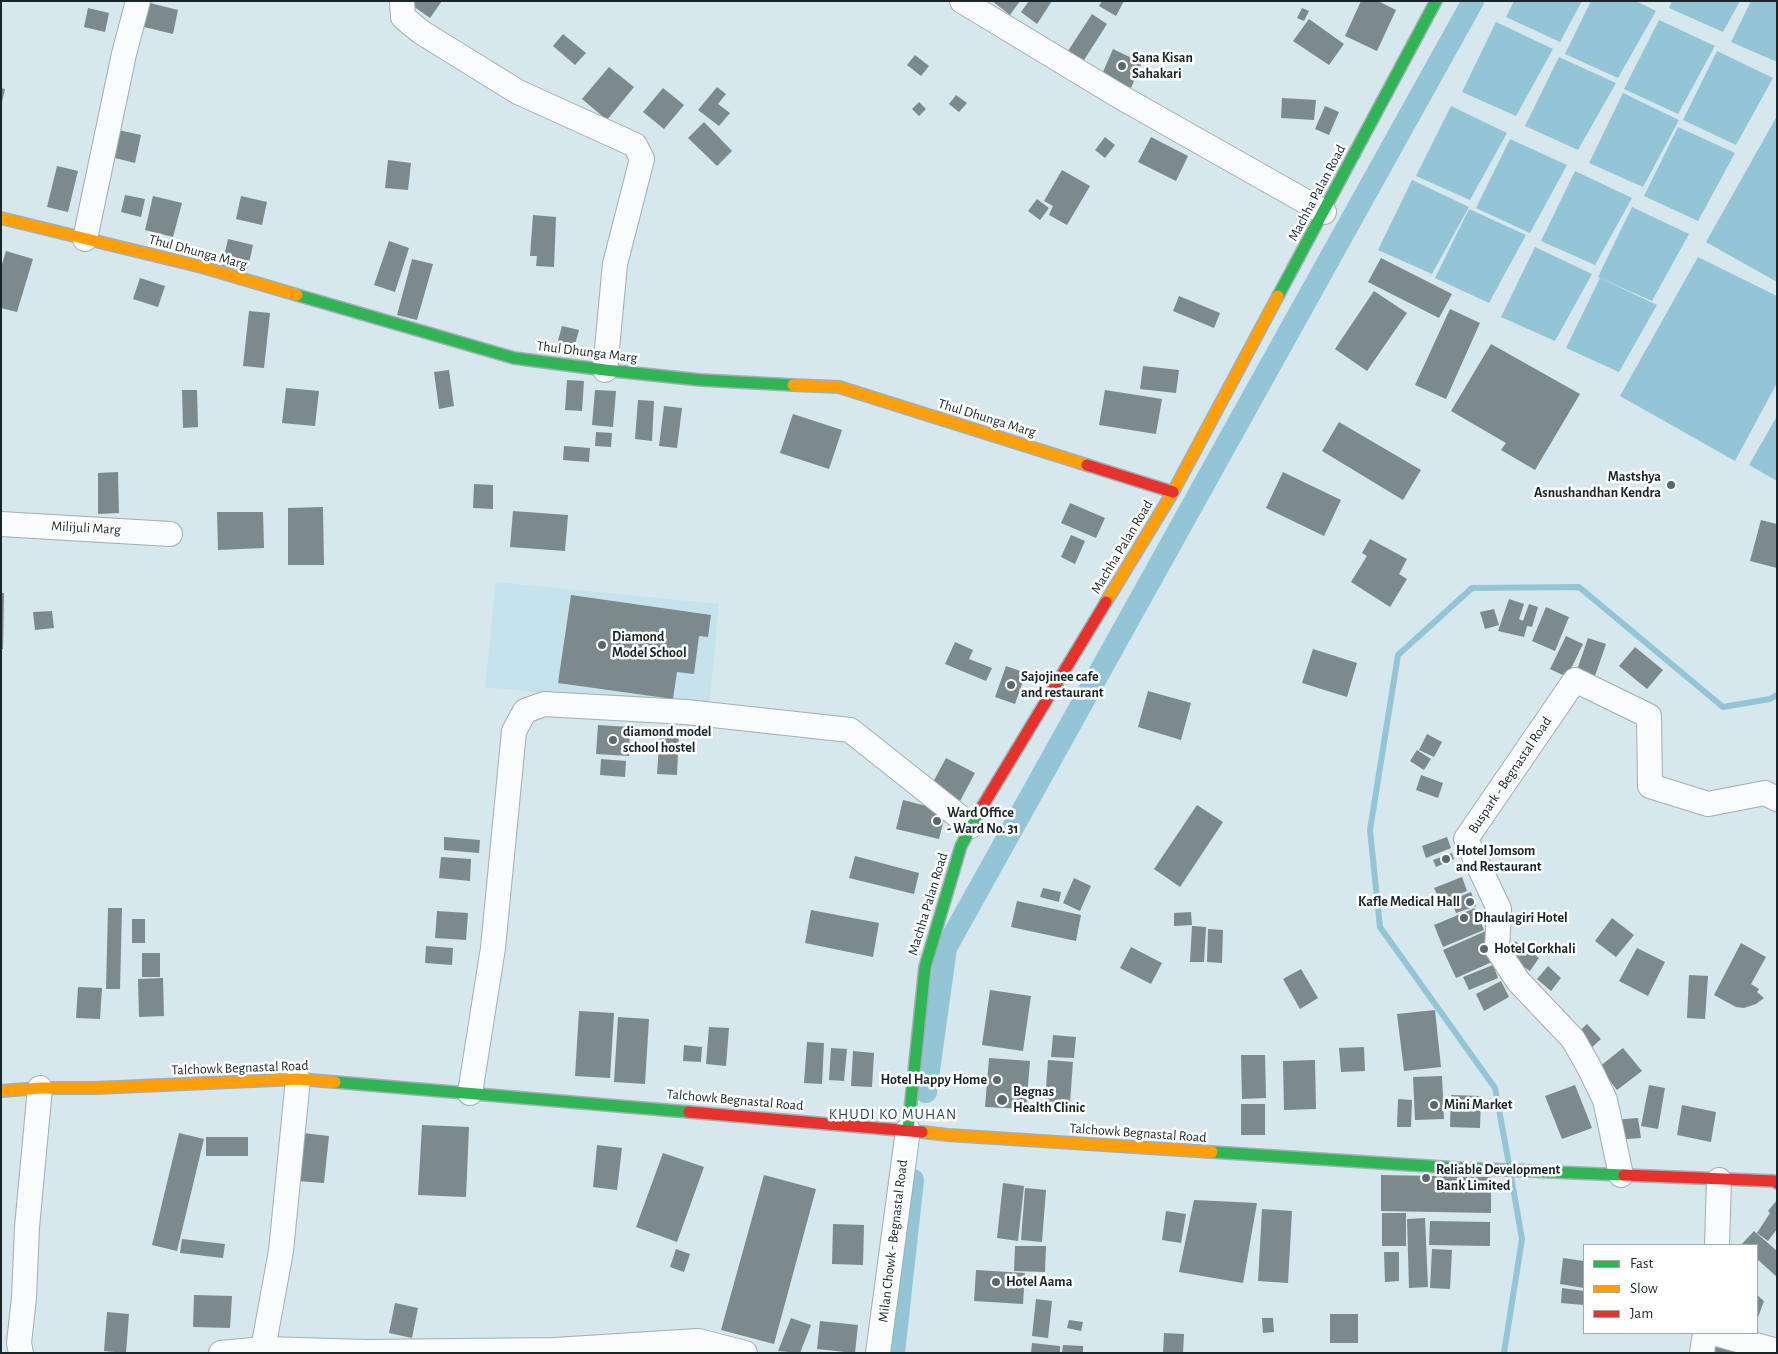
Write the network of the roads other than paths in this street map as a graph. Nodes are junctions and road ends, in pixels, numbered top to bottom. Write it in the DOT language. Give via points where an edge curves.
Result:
graph roads {
  1 [pos="138,1"];
  2 [pos="402,1"];
  3 [pos="962,1"];
  4 [pos="1436,1"];
  5 [pos="1324,212"];
  6 [pos="1,218"];
  7 [pos="85,239"];
  8 [pos="605,370"];
  9 [pos="1172,492"];
  10 [pos="1,524"];
  11 [pos="170,534"];
  12 [pos="1777,799"];
  13 [pos="971,826"];
  14 [pos="298,1079"];
  15 [pos="40,1088"];
  16 [pos="1,1091"];
  17 [pos="470,1093"];
  18 [pos="908,1130"];
  19 [pos="1621,1174"];
  20 [pos="1719,1180"];
  21 [pos="1777,1183"];
  22 [pos="1716,1244"];
  23 [pos="1705,1334"];
  24 [pos="1717,1334"];
  25 [pos="263,1349"];
  26 [pos="1777,1351"];
  27 [pos="21,1353"];
  28 [pos="221,1353"];
  29 [pos="745,1353"];
  30 [pos="878,1353"];
  31 [pos="1702,1353"];
  1 -- 7 [label="street"];
  2 -- 8 [label="street" via="403,17 421,32 518,92 635,145 642,159 615,264"];
  3 -- 5 [label="street" via="1118,96"];
  4 -- 5 [label="street, Machha Palan Road"];
  5 -- 9 [label="street, Machha Palan Road"];
  6 -- 7 [label="street, Thul Dhunga Marg"];
  7 -- 8 [label="street, Thul Dhunga Marg" via="202,267 514,358"];
  8 -- 9 [label="street, Thul Dhunga Marg" via="701,380 839,387"];
  9 -- 13 [label="street, Machha Palan Road"];
  10 -- 11 [label="street, Milijuli Marg"];
  12 -- 19 [label="street, Buspark - Begnastal Road" via="1765,793 1708,804 1650,786 1649,716 1575,680 1466,839 1499,909 1497,949 1518,980 1573,1039 1589,1067 1605,1100"];
  13 -- 17 [label="street" via="850,730 686,712 554,704 525,711 514,731 493,948"];
  13 -- 18 [label="street, Machha Palan Road" via="961,846 925,967"];
  14 -- 15 [label="street, Talchowk Begnastal Road"];
  14 -- 17 [label="street, Talchowk Begnastal Road"];
  14 -- 25 [label="street" via="281,1250"];
  15 -- 16 [label="street, Talchowk Begnastal Road"];
  15 -- 27 [label="street" via="27,1226"];
  17 -- 18 [label="street, Talchowk Begnastal Road"];
  18 -- 19 [label="street, Talchowk Begnastal Road" via="948,1136 1458,1168"];
  18 -- 30 [label="street, Milan Chowk - Begnastal Road"];
  19 -- 20 [label="street, Talchowk Begnastal Road"];
  20 -- 21 [label="street, Talchowk Begnastal Road"];
  20 -- 22 [label="street"];
  23 -- 31 [label="street"];
  24 -- 26 [label="street"];
  25 -- 28 [label="street"];
  25 -- 29 [label="street" via="367,1352 556,1350 698,1341"];
}
